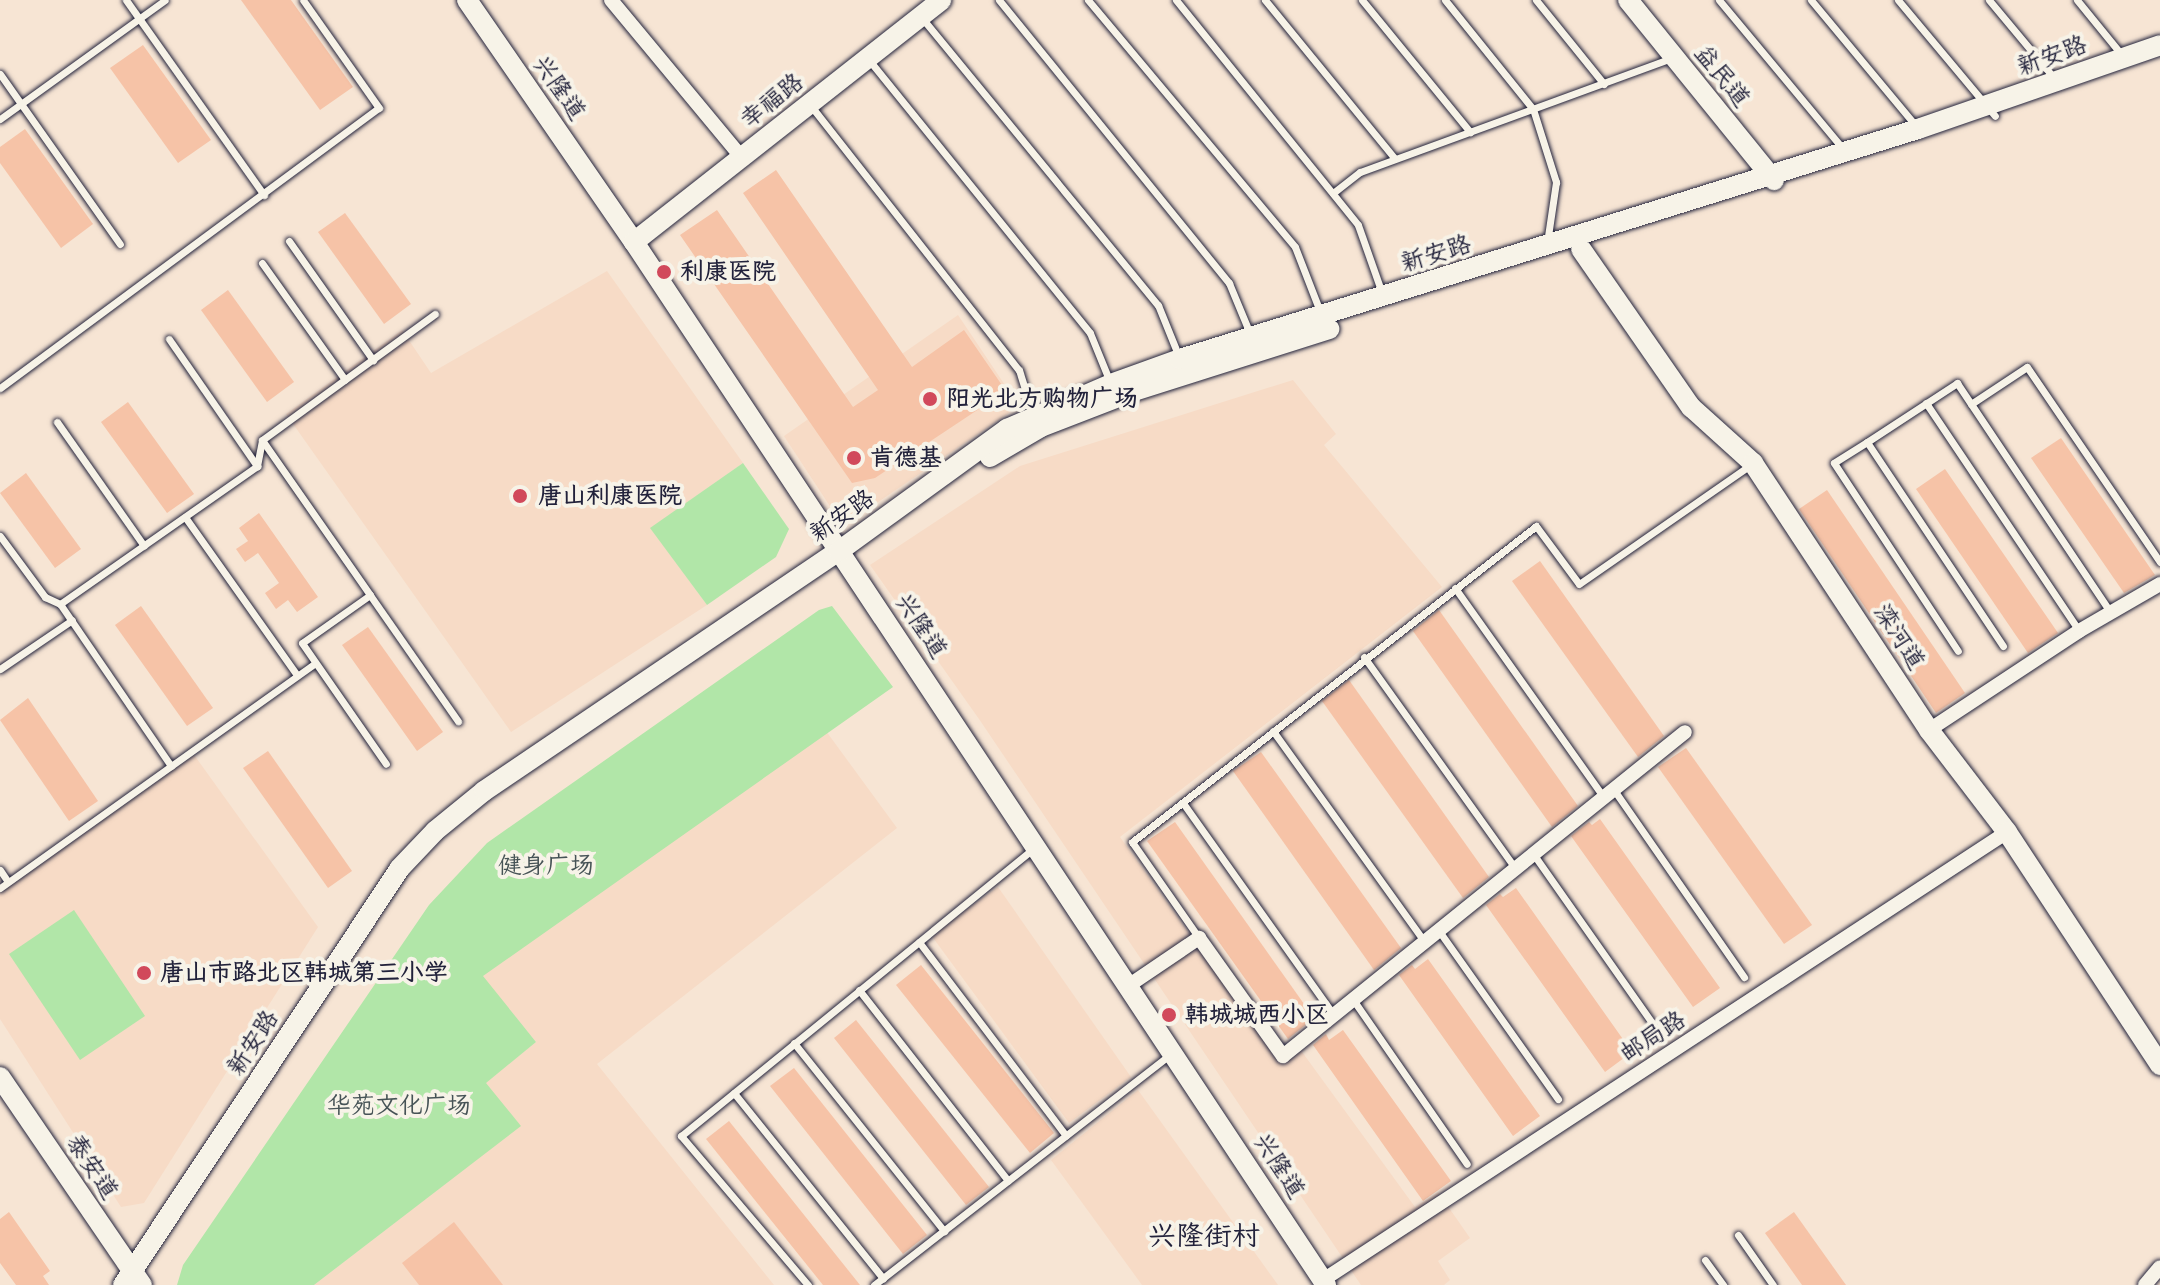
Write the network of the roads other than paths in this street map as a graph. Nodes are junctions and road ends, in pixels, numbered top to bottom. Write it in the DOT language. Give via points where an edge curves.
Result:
graph roads {
  1 [pos="126,0"];
  2 [pos="165,0"];
  3 [pos="303,0"];
  4 [pos="467,0"];
  5 [pos="611,0"];
  6 [pos="941,0"];
  7 [pos="999,0"];
  8 [pos="1088,0"];
  9 [pos="1176,0"];
  10 [pos="1265,0"];
  11 [pos="1362,0"];
  12 [pos="1445,0"];
  13 [pos="1536,0"];
  14 [pos="1628,0"];
  15 [pos="1719,0"];
  16 [pos="1811,0"];
  17 [pos="1898,0"];
  18 [pos="1989,0"];
  19 [pos="2077,0"];
  20 [pos="921,16"];
  21 [pos="139,19"];
  22 [pos="2160,45"];
  23 [pos="1674,57"];
  24 [pos="2124,57"];
  25 [pos="868,58"];
  26 [pos="2160,58"];
  27 [pos="0,74"];
  28 [pos="2057,83"];
  29 [pos="1604,84"];
  30 [pos="21,104"];
  31 [pos="809,104"];
  32 [pos="1533,109"];
  33 [pos="1991,111"];
  34 [pos="0,119"];
  35 [pos="1918,129"];
  36 [pos="1470,132"];
  37 [pos="1844,150"];
  38 [pos="742,158"];
  39 [pos="1395,159"];
  40 [pos="1772,178"];
  41 [pos="1333,193"];
  42 [pos="264,195"];
  43 [pos="289,241"];
  44 [pos="634,242"];
  45 [pos="120,244"];
  46 [pos="1546,246"];
  47 [pos="1581,249"];
  48 [pos="262,263"];
  49 [pos="1384,297"];
  50 [pos="435,314"];
  51 [pos="1322,317"];
  52 [pos="1252,337"];
  53 [pos="169,339"];
  54 [pos="1180,359"];
  55 [pos="373,360"];
  56 [pos="345,380"];
  57 [pos="1111,384"];
  58 [pos="0,388"];
  59 [pos="1926,403"];
  60 [pos="1971,404"];
  61 [pos="1033,416"];
  62 [pos="57,422"];
  63 [pos="262,440"];
  64 [pos="1867,442"];
  65 [pos="1753,463"];
  66 [pos="257,466"];
  67 [pos="185,517"];
  68 [pos="0,536"];
  69 [pos="144,546"];
  70 [pos="842,556"];
  71 [pos="2160,562"];
  72 [pos="2160,584"];
  73 [pos="1455,588"];
  74 [pos="370,595"];
  75 [pos="60,604"];
  76 [pos="2111,613"];
  77 [pos="72,620"];
  78 [pos="2079,631"];
  79 [pos="2003,646"];
  80 [pos="1958,651"];
  81 [pos="1364,657"];
  82 [pos="315,663"];
  83 [pos="0,669"];
  84 [pos="297,675"];
  85 [pos="458,721"];
  86 [pos="1929,730"];
  87 [pos="1273,731"];
  88 [pos="1685,732"];
  89 [pos="386,764"];
  90 [pos="171,766"];
  91 [pos="1609,794"];
  92 [pos="1183,803"];
  93 [pos="2007,832"];
  94 [pos="1036,846"];
  95 [pos="1534,855"];
  96 [pos="1516,869"];
  97 [pos="0,870"];
  98 [pos="8,882"];
  99 [pos="0,888"];
  100 [pos="1439,931"];
  101 [pos="1199,938"];
  102 [pos="919,942"];
  103 [pos="1425,943"];
  104 [pos="1744,977"];
  105 [pos="1128,986"];
  106 [pos="859,990"];
  107 [pos="1354,1001"];
  108 [pos="1335,1016"];
  109 [pos="1657,1030"];
  110 [pos="794,1043"];
  111 [pos="1173,1052"];
  112 [pos="2160,1065"];
  113 [pos="0,1077"];
  114 [pos="734,1093"];
  115 [pos="1558,1099"];
  116 [pos="1066,1136"];
  117 [pos="1467,1164"];
  118 [pos="1008,1181"];
  119 [pos="944,1231"];
  120 [pos="1738,1235"];
  121 [pos="1705,1260"];
  122 [pos="2160,1267"];
  123 [pos="883,1278"];
  124 [pos="135,1282"];
  125 [pos="1325,1282"];
  126 [pos="808,1285"];
  127 [pos="874,1285"];
  128 [pos="1723,1285"];
  129 [pos="1773,1285"];
  130 [pos="2145,1285"];
  1 -- 21 [label="lane"];
  2 -- 21 [label="lane"];
  3 -- 42 [label="lane" via="379,108"];
  4 -- 44 [label="main road, 兴隆道"];
  5 -- 38 [label="street"];
  6 -- 20 [label="main road, 幸福路"];
  7 -- 52 [label="lane" via="1229,283"];
  8 -- 51 [label="lane" via="1295,247"];
  9 -- 41 [label="lane"];
  10 -- 39 [label="lane"];
  11 -- 36 [label="lane"];
  12 -- 32 [label="lane"];
  13 -- 29 [label="lane"];
  14 -- 23 [label="main road, 益民道"];
  15 -- 37 [label="lane"];
  16 -- 35 [label="lane"];
  17 -- 33 [label="lane"];
  18 -- 28 [label="lane"];
  19 -- 24 [label="lane"];
  20 -- 25 [label="main road, 幸福路"];
  20 -- 54 [label="lane" via="1158,305"];
  21 -- 30 [label="lane"];
  21 -- 42 [label="lane"];
  22 -- 24 [label="main road, 新安路"];
  23 -- 29 [label="lane"];
  23 -- 40 [label="main road, 益民道"];
  24 -- 28 [label="main road, 新安路"];
  25 -- 31 [label="main road, 幸福路"];
  25 -- 57 [label="lane" via="1090,333"];
  26 -- 33 [label="main road, 新安路"];
  27 -- 30 [label="lane"];
  28 -- 33 [label="main road, 新安路"];
  29 -- 32 [label="lane"];
  30 -- 34 [label="lane"];
  30 -- 45 [label="lane"];
  31 -- 38 [label="main road, 幸福路"];
  31 -- 61 [label="lane" via="1019,370"];
  32 -- 36 [label="lane"];
  32 -- 46 [label="lane" via="1556,182"];
  33 -- 35 [label="main road, 新安路"];
  33 -- 40 [label="main road, 新安路"];
  35 -- 37 [label="main road, 新安路"];
  36 -- 39 [label="lane"];
  37 -- 40 [label="main road, 新安路"];
  38 -- 44 [label="main road, 幸福路"];
  39 -- 41 [label="lane" via="1360,172"];
  40 -- 46 [label="main road, 新安路"];
  40 -- 47 [label="main road, 新安路"];
  41 -- 49 [label="lane" via="1358,225"];
  42 -- 58 [label="lane"];
  43 -- 55 [label="lane"];
  44 -- 70 [label="main road, 兴隆道"];
  46 -- 49 [label="main road, 新安路"];
  47 -- 65 [label="main road, 滦河道" via="1691,407"];
  47 -- 70 [label="main road, 新安路" via="1134,391 1041,427"];
  48 -- 56 [label="lane"];
  49 -- 51 [label="main road, 新安路"];
  50 -- 55 [label="lane"];
  51 -- 52 [label="main road, 新安路"];
  52 -- 54 [label="main road, 新安路"];
  53 -- 66 [label="lane"];
  54 -- 57 [label="main road, 新安路"];
  55 -- 56 [label="lane"];
  56 -- 63 [label="lane"];
  57 -- 61 [label="main road, 新安路"];
  59 -- 60 [label="lane" via="1957,383"];
  59 -- 64 [label="lane"];
  59 -- 78 [label="lane"];
  60 -- 71 [label="lane" via="2027,367"];
  60 -- 76 [label="lane"];
  61 -- 70 [label="main road, 新安路" via="1007,429"];
  62 -- 69 [label="lane"];
  63 -- 66 [label="lane"];
  63 -- 74 [label="lane"];
  64 -- 79 [label="lane"];
  64 -- 80 [label="lane" via="1834,463"];
  65 -- 73 [label="lane" via="1579,584 1536,526"];
  65 -- 86 [label="main road, 滦河道"];
  66 -- 67 [label="lane"];
  67 -- 69 [label="lane"];
  67 -- 84 [label="lane"];
  68 -- 75 [label="lane" via="45,597"];
  69 -- 75 [label="lane"];
  70 -- 94 [label="main road, 兴隆道"];
  70 -- 124 [label="main road, 新安路" via="487,804 410,875"];
  72 -- 76 [label="street"];
  73 -- 81 [label="lane"];
  73 -- 91 [label="lane"];
  74 -- 82 [label="lane" via="302,643"];
  74 -- 85 [label="lane"];
  75 -- 77 [label="lane"];
  76 -- 78 [label="street"];
  77 -- 83 [label="lane"];
  77 -- 90 [label="lane"];
  78 -- 86 [label="street"];
  81 -- 87 [label="lane"];
  81 -- 96 [label="lane"];
  82 -- 84 [label="lane"];
  82 -- 89 [label="lane"];
  84 -- 90 [label="lane"];
  86 -- 93 [label="main road, 滦河道"];
  87 -- 92 [label="lane"];
  87 -- 103 [label="lane"];
  88 -- 91 [label="street"];
  90 -- 98 [label="lane"];
  91 -- 95 [label="street"];
  91 -- 104 [label="lane"];
  92 -- 101 [label="lane" via="1132,842"];
  92 -- 108 [label="lane"];
  93 -- 112 [label="main road, 滦河道"];
  93 -- 125 [label="street, 邮局路"];
  94 -- 102 [label="lane"];
  94 -- 105 [label="main road, 兴隆道"];
  95 -- 96 [label="street"];
  95 -- 109 [label="lane"];
  96 -- 100 [label="street"];
  97 -- 98 [label="lane"];
  98 -- 99 [label="lane"];
  100 -- 103 [label="street"];
  100 -- 115 [label="lane"];
  101 -- 105 [label="street"];
  101 -- 108 [label="street" via="1283,1056"];
  102 -- 106 [label="lane"];
  102 -- 116 [label="lane"];
  103 -- 107 [label="street"];
  105 -- 111 [label="main road, 兴隆道"];
  106 -- 110 [label="lane"];
  106 -- 118 [label="lane"];
  107 -- 108 [label="street"];
  107 -- 117 [label="lane"];
  110 -- 114 [label="lane"];
  110 -- 119 [label="lane"];
  111 -- 116 [label="lane"];
  111 -- 125 [label="main road, 兴隆道"];
  113 -- 124 [label="main road, 泰安道"];
  114 -- 123 [label="lane"];
  114 -- 126 [label="lane" via="681,1136"];
  116 -- 118 [label="lane"];
  118 -- 119 [label="lane"];
  119 -- 123 [label="lane"];
  120 -- 129 [label="lane"];
  121 -- 128 [label="lane"];
  122 -- 130 [label="street"];
  123 -- 127 [label="lane"];
}
